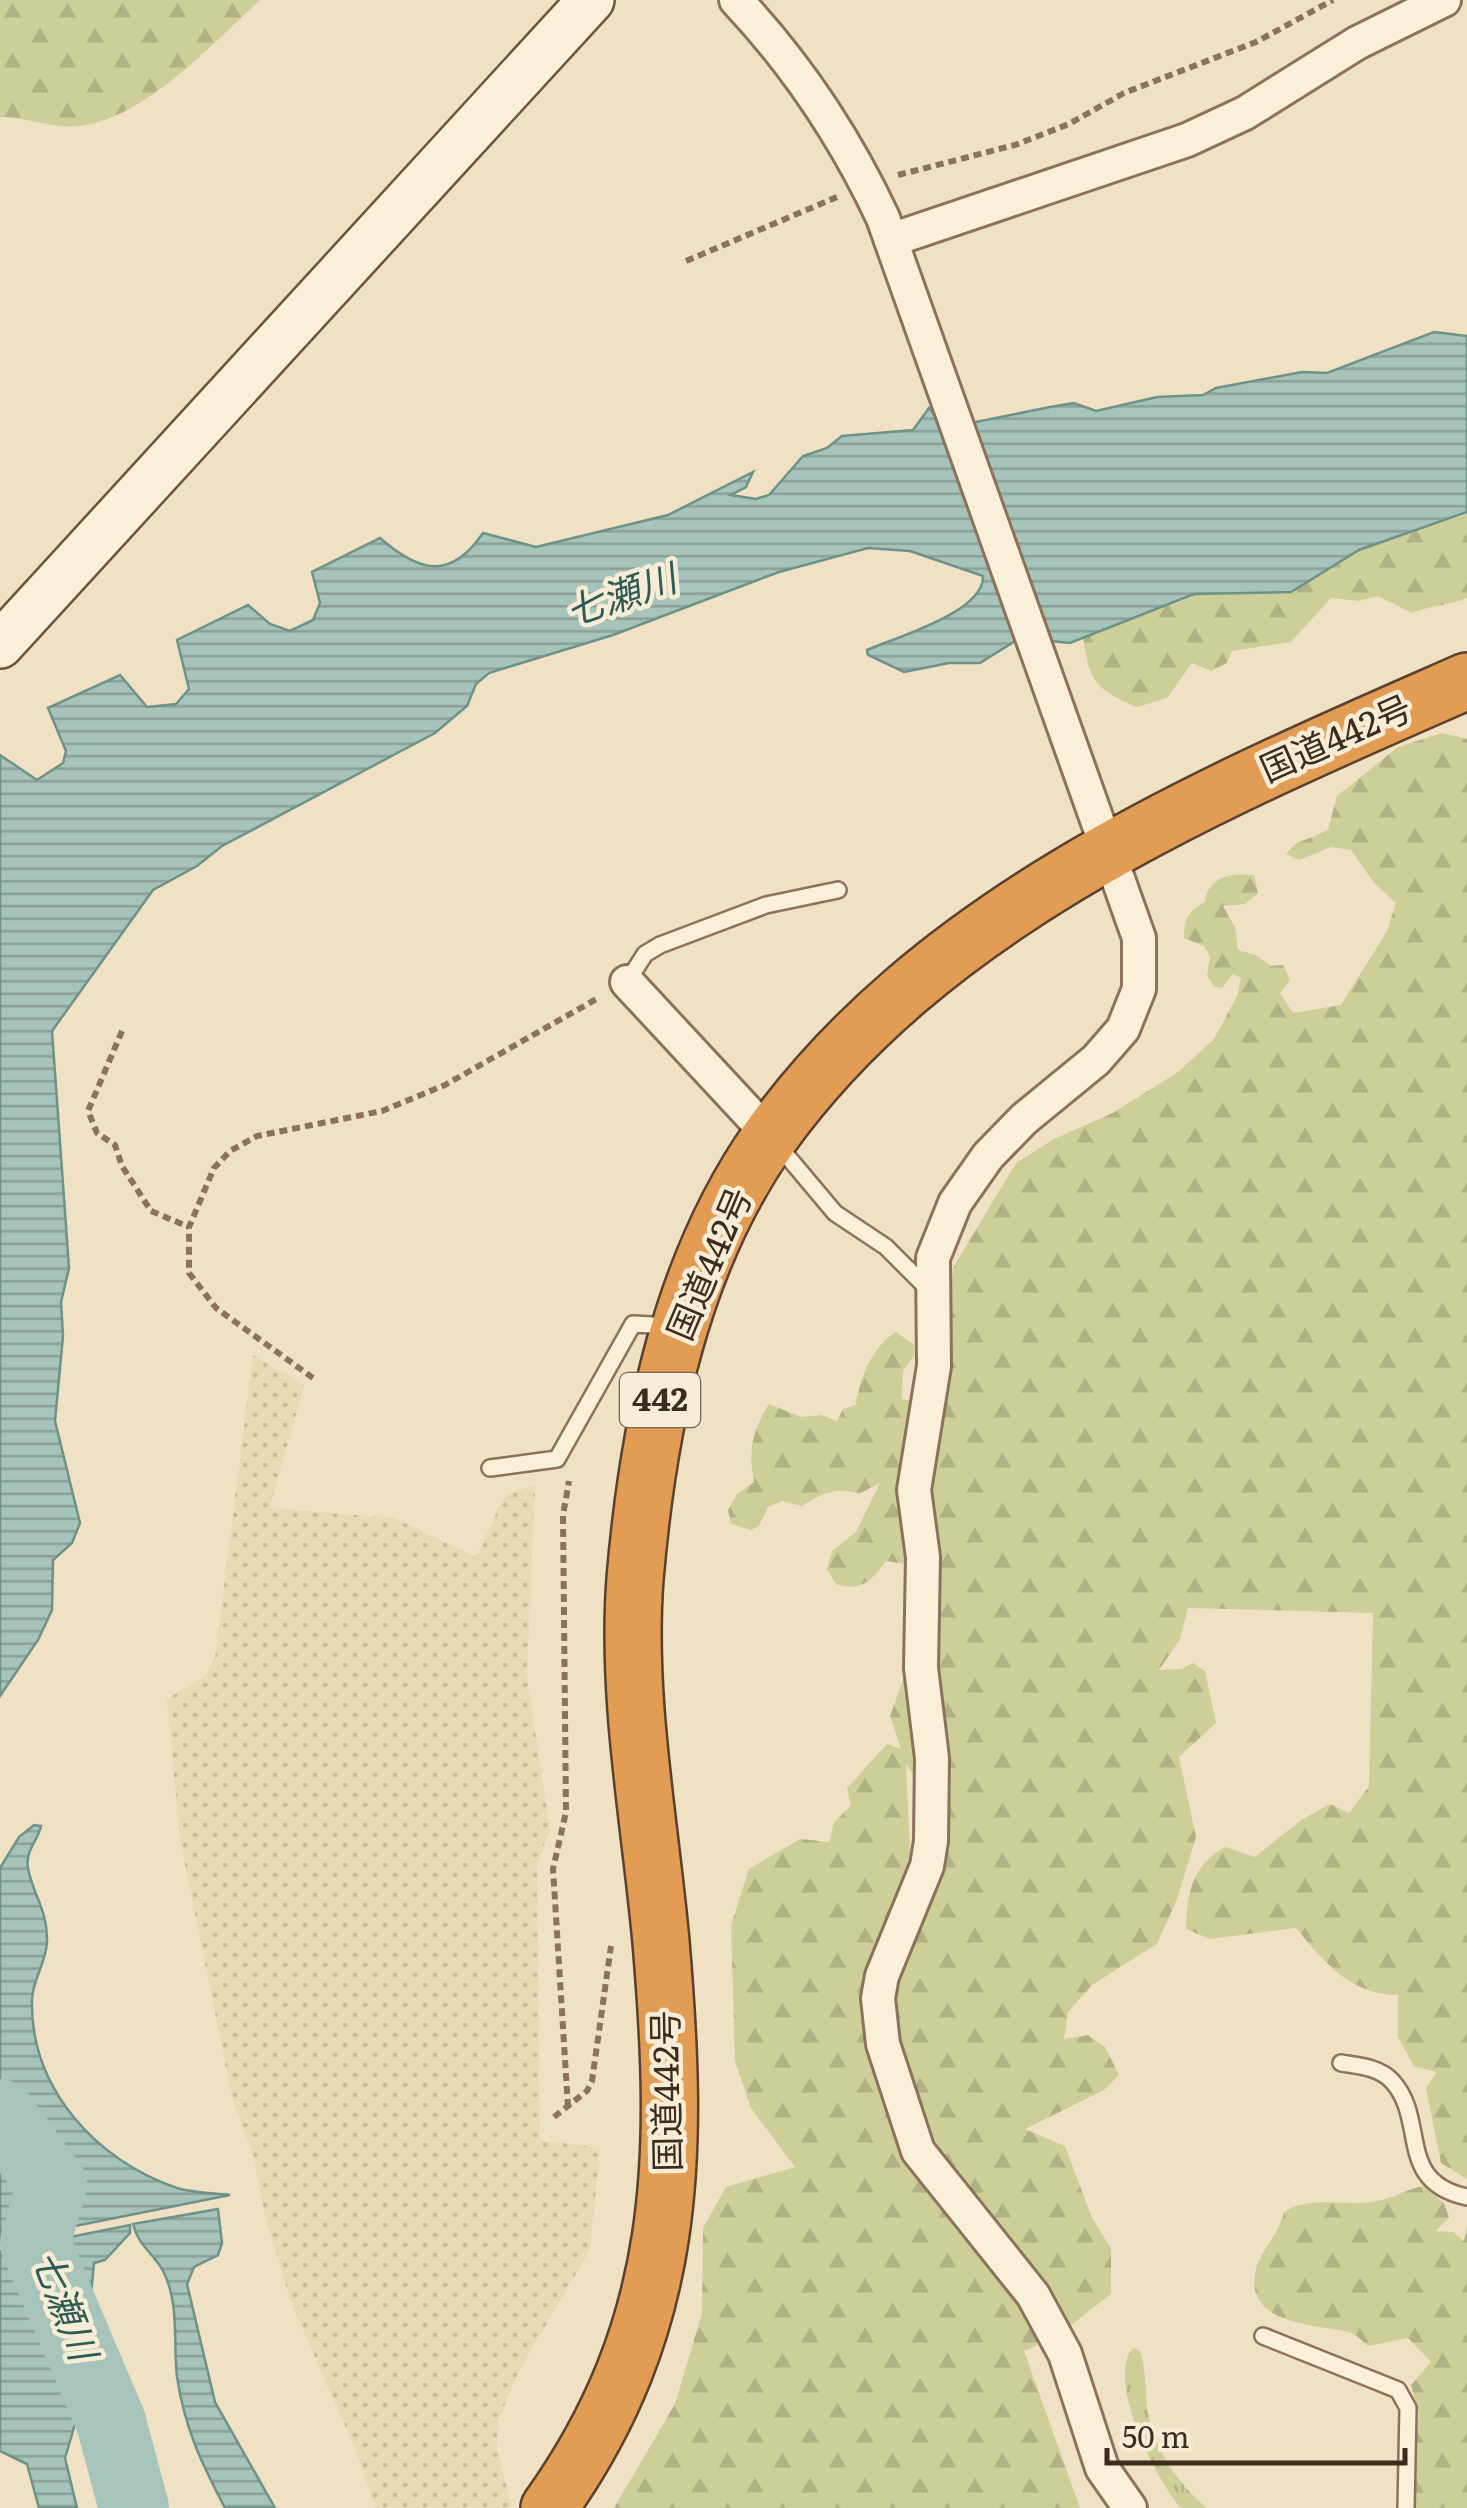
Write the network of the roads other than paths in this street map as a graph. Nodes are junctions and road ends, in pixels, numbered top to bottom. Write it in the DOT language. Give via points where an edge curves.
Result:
graph roads {
  1 [pos="591,0"];
  2 [pos="736,0"];
  3 [pos="1444,0"];
  4 [pos="897,253"];
  5 [pos="0,644"];
  6 [pos="1467,682"];
  7 [pos="1110,850"];
  8 [pos="838,890"];
  9 [pos="627,982"];
  10 [pos="771,1137"];
  11 [pos="932,1293"];
  12 [pos="679,1328"];
  13 [pos="490,1468"];
  14 [pos="1341,2063"];
  15 [pos="1467,2197"];
  16 [pos="1263,2336"];
  17 [pos="551,2505"];
  18 [pos="1130,2508"];
  19 [pos="1406,2508"];
  1 -- 5 [label="street"];
  2 -- 4 [label="street" via="836,128"];
  3 -- 4 [label="street" via="1186,140"];
  4 -- 7 [label="street"];
  6 -- 7 [label="highway, 国道442号 / 442" via="1236,782"];
  7 -- 10 [label="highway, 国道442号 / 442" via="953,953 864,1030"];
  7 -- 11 [label="street" via="1139,938 1142,972 1132,1012 1096,1060 1005,1136 966,1183 934,1258"];
  8 -- 9 [label="lane" via="766,905 660,945 645,954"];
  9 -- 10 [label="street"];
  10 -- 11 [label="lane" via="835,1213 886,1248"];
  10 -- 12 [label="highway, 国道442号 / 442" via="725,1216"];
  11 -- 18 [label="street" via="932,1392 914,1490 924,1581 921,1668 932,1758 931,1841 882,1976 878,2018 918,2151 1034,2295 1065,2354 1102,2468"];
  12 -- 13 [label="lane" via="633,1324 557,1460"];
  12 -- 17 [label="highway, 国道442号 / 442" via="658,1411 635,1582 637,1706 671,2082 670,2180 658,2264 638,2336 602,2420"];
  14 -- 15 [label="lane" via="1391,2080 1424,2174"];
  16 -- 19 [label="lane" via="1398,2390 1408,2408"];
}
